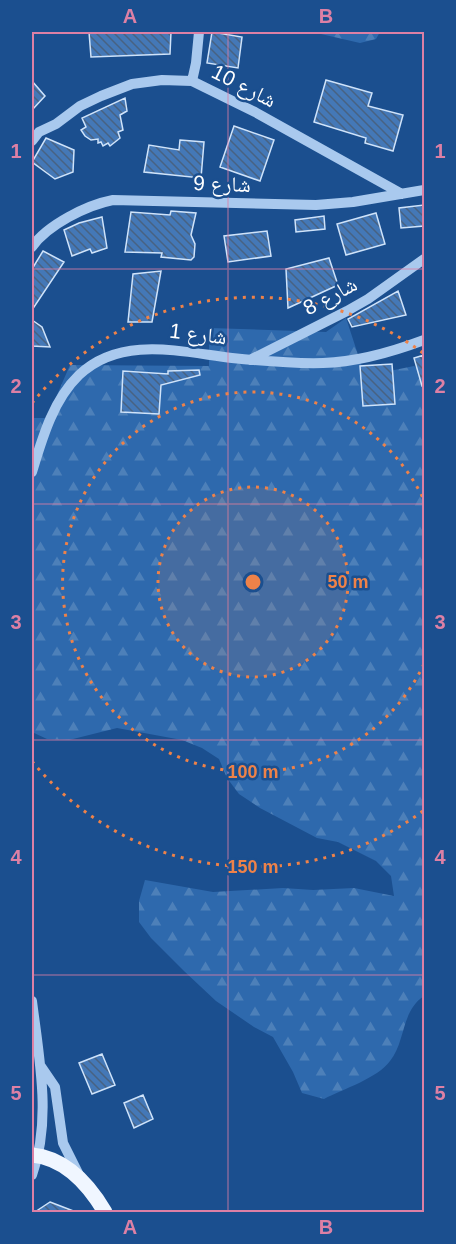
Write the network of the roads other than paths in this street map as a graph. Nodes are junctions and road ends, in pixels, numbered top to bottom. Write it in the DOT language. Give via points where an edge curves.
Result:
graph roads {
  1 [pos="199,32"];
  2 [pos="192,81"];
  3 [pos="32,141"];
  4 [pos="424,190"];
  5 [pos="402,194"];
  6 [pos="32,247"];
  7 [pos="424,259"];
  8 [pos="424,340"];
  9 [pos="250,360"];
  10 [pos="32,472"];
  11 [pos="32,1001"];
  12 [pos="39,1065"];
  13 [pos="35,1155"];
  14 [pos="32,1175"];
  15 [pos="83,1183"];
  16 [pos="105,1212"];
  1 -- 2 [label="street"];
  2 -- 3 [label="street, شارع 10" via="132,84 80,106 39,132"];
  2 -- 5 [label="street, شارع 10"];
  4 -- 5 [label="street, شارع 9"];
  5 -- 6 [label="street, شارع 9" via="316,205 113,200 68,216"];
  7 -- 9 [label="street, شارع 8" via="368,299"];
  8 -- 9 [label="street, شارع 1" via="352,361"];
  9 -- 10 [label="street, شارع 1" via="142,349 96,363 80,374 62,397 43,436"];
  11 -- 12 [label="street"];
  12 -- 13 [label="street" via="44,1108"];
  12 -- 15 [label="street" via="55,1087 63,1143"];
  13 -- 14 [label="street"];
  13 -- 15 [label="main road" via="68,1169"];
  15 -- 16 [label="main road"];
}
